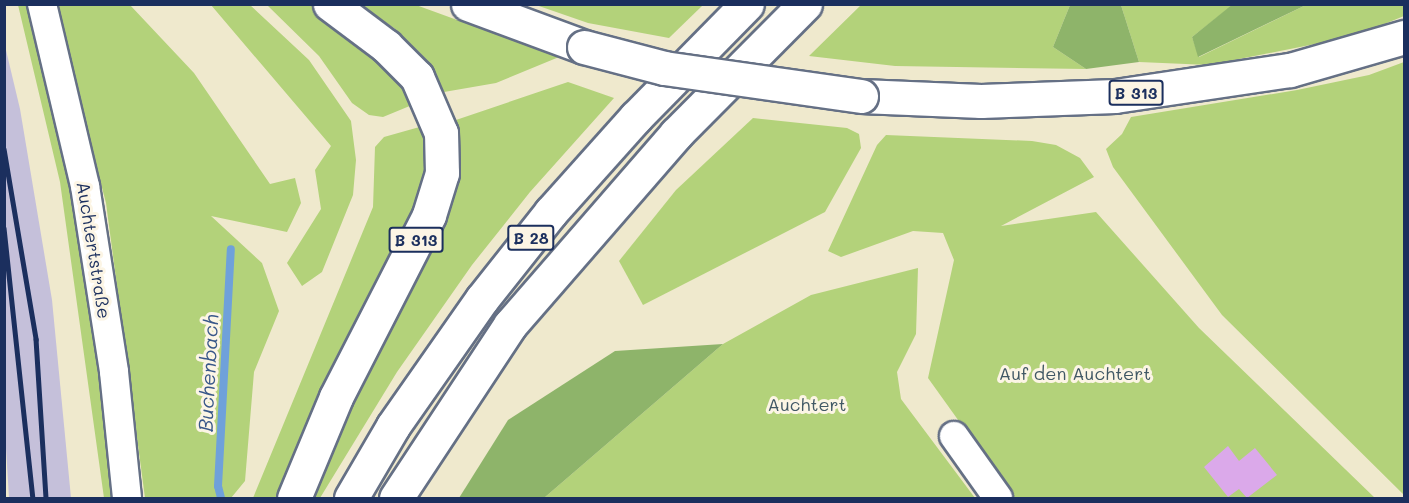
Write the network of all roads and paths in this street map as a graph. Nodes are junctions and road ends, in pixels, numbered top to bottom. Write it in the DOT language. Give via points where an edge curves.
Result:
graph roads {
  1 [pos="42,4"];
  2 [pos="330,4"];
  3 [pos="468,4"];
  4 [pos="747,4"];
  5 [pos="805,4"];
  6 [pos="1404,37"];
  7 [pos="954,436"];
  8 [pos="127,498"];
  9 [pos="294,498"];
  10 [pos="351,498"];
  11 [pos="396,498"];
  12 [pos="998,498"];
  1 -- 8 [label="street, Auchtertstraße" via="85,186 114,372"];
  2 -- 9 [label="main road, B 313" via="386,46 417,77 441,133 442,173 429,214 336,397"];
  3 -- 6 [label="main road, B 313, bridge" via="584,47 675,70 861,96 981,101 1115,96 1290,70"];
  4 -- 10 [label="main road, B 28" via="636,117 551,212 482,300 393,426"];
  5 -- 11 [label="main road, B 28" via="676,134 510,325"];
  7 -- 12 [label="street"];
}
